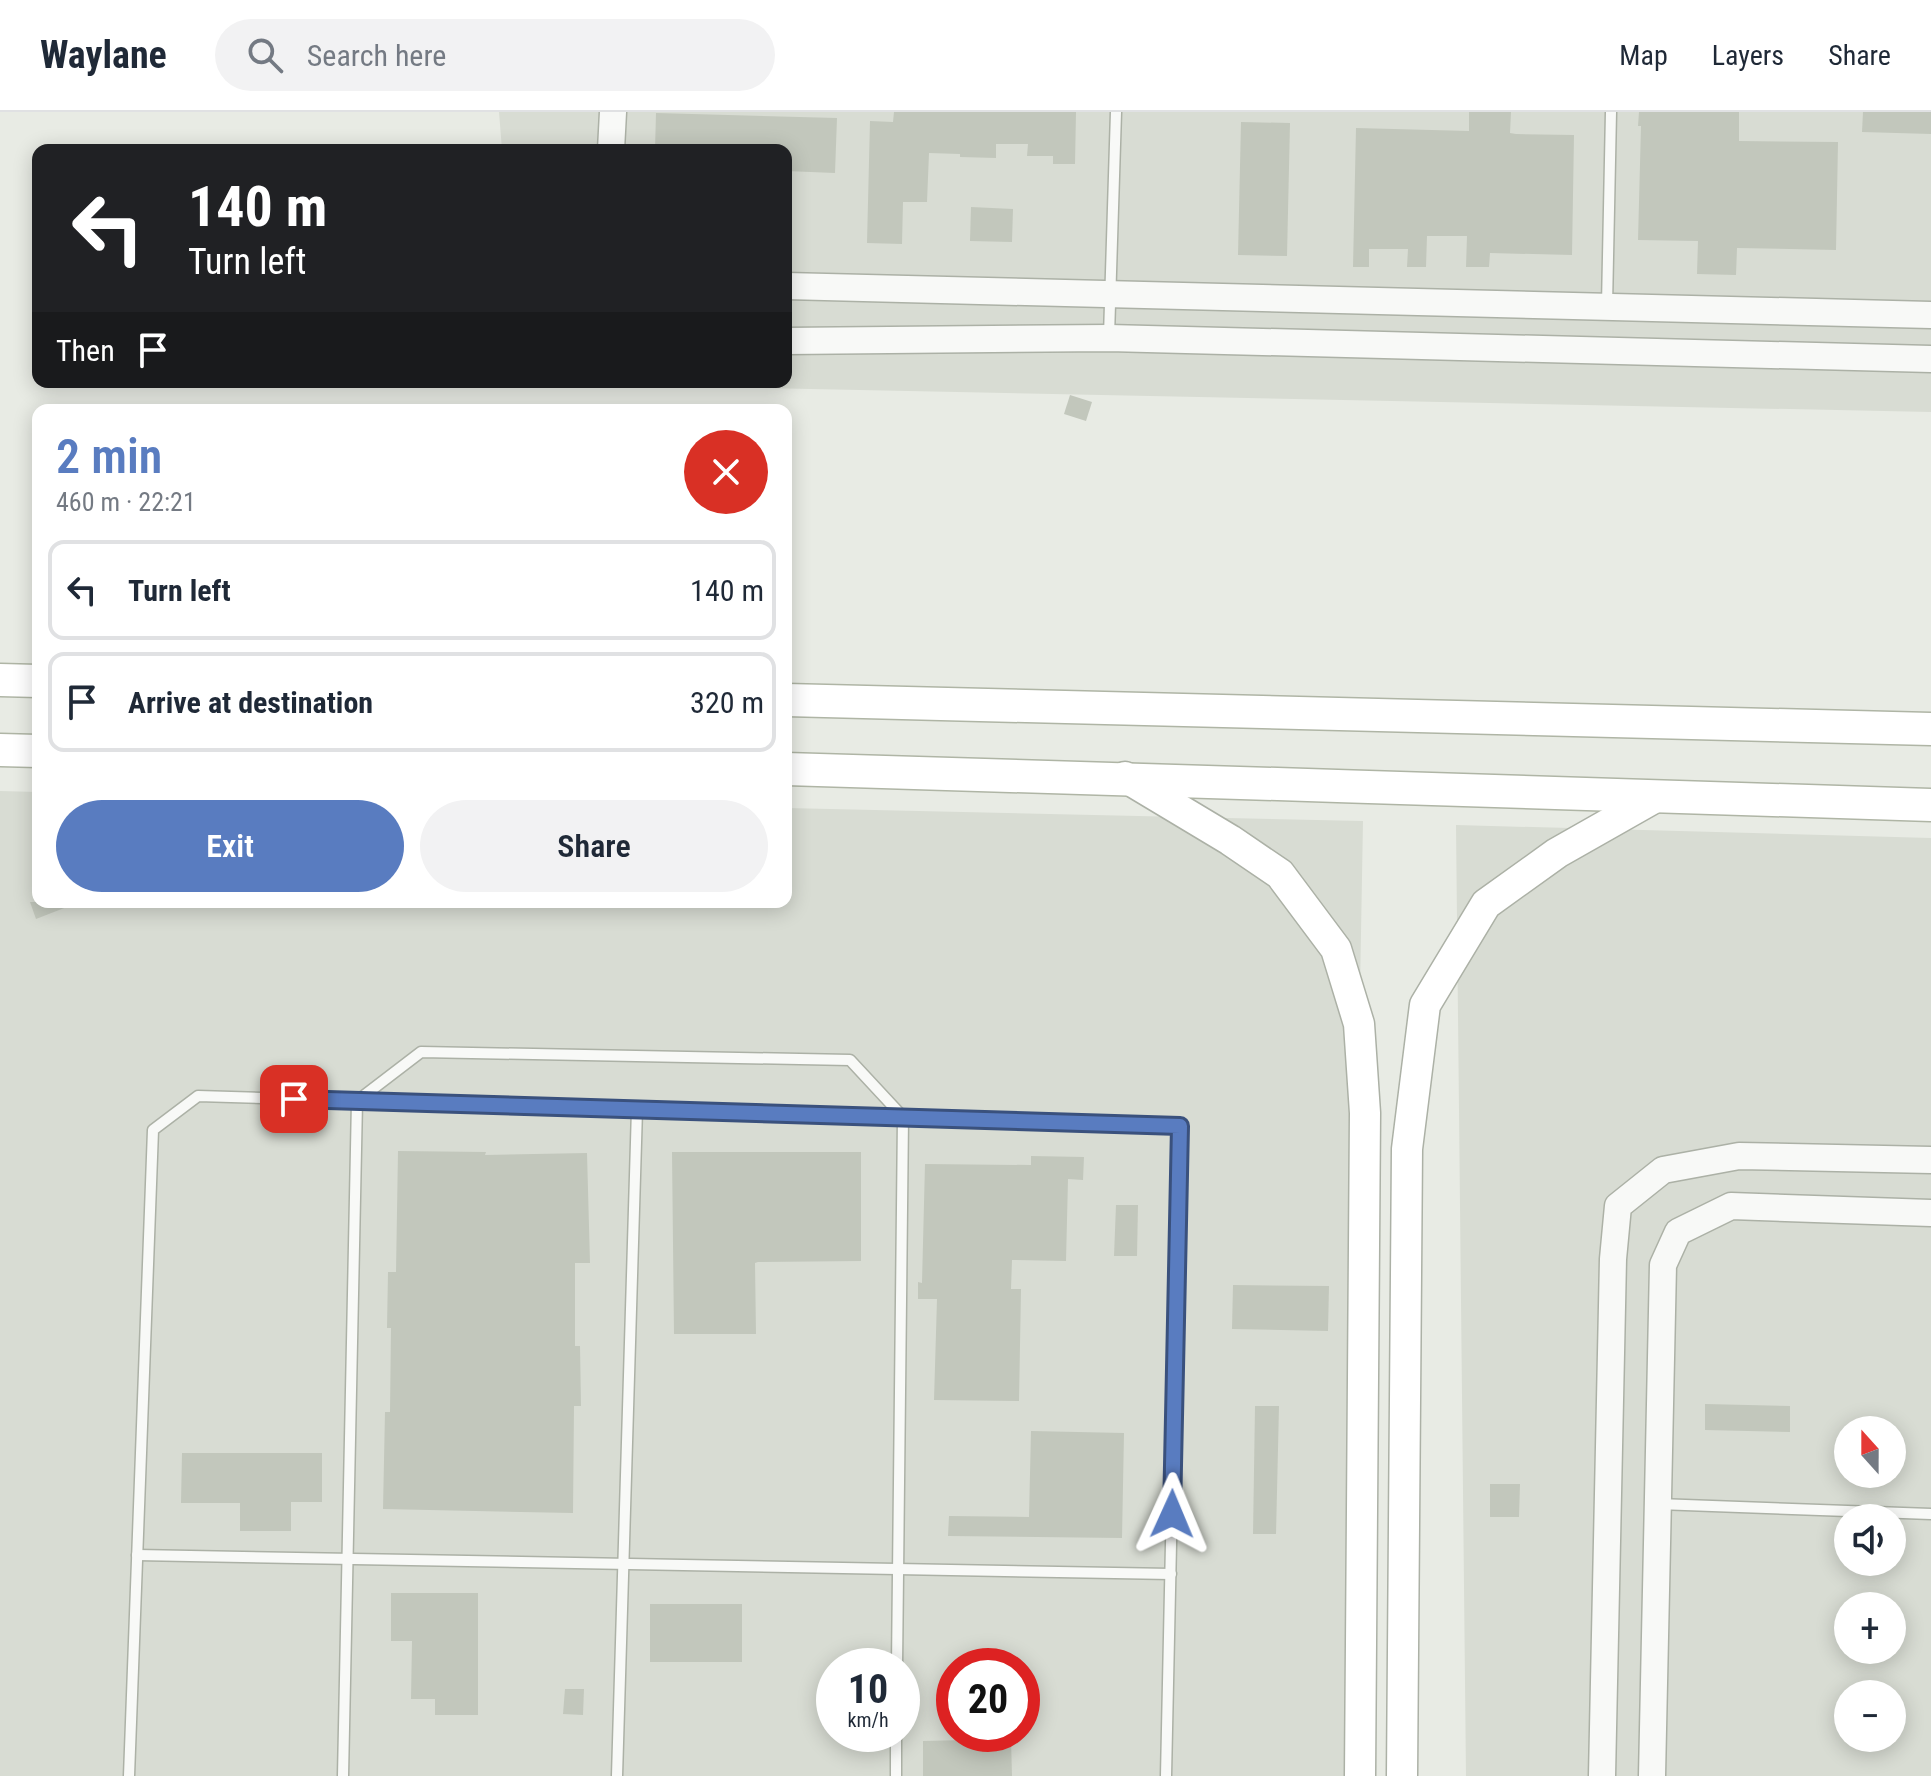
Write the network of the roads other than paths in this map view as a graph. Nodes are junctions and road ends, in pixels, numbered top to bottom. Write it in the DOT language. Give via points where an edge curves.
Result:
graph roads {
  1 [pos="613,112"];
  2 [pos="1116,112"];
  3 [pos="1611,112"];
  4 [pos="611,144"];
  5 [pos="792,286"];
  6 [pos="1111,295"];
  7 [pos="1607,307"];
  8 [pos="1931,315"];
  9 [pos="1109,338"];
  10 [pos="792,341"];
  11 [pos="1931,359"];
  12 [pos="0,680"];
  13 [pos="32,681"];
  14 [pos="792,700"];
  15 [pos="1931,729"];
  16 [pos="0,750"];
  17 [pos="32,751"];
  18 [pos="792,769"];
  19 [pos="1125,777"];
  20 [pos="1654,798"];
  21 [pos="1931,805"];
  22 [pos="357,1101"];
  23 [pos="637,1109"];
  24 [pos="903,1117"];
  25 [pos="1931,1160"];
  26 [pos="1931,1213"];
  27 [pos="1658,1504"];
  28 [pos="1931,1514"];
  29 [pos="137,1555"];
  30 [pos="348,1559"];
  31 [pos="624,1564"];
  32 [pos="898,1569"];
  33 [pos="1171,1574"];
  34 [pos="1362,1626"];
  35 [pos="1403,1626"];
  36 [pos="897,1648"];
  37 [pos="896,1752"];
  38 [pos="129,1776"];
  39 [pos="343,1776"];
  40 [pos="617,1776"];
  41 [pos="896,1776"];
  42 [pos="1166,1776"];
  43 [pos="1360,1776"];
  44 [pos="1402,1776"];
  45 [pos="1602,1776"];
  46 [pos="1652,1776"];
  1 -- 4 [label="street"];
  2 -- 6 [label="lane"];
  3 -- 7 [label="lane"];
  5 -- 6 [label="street"];
  6 -- 7 [label="street"];
  6 -- 9 [label="lane"];
  7 -- 8 [label="street"];
  9 -- 10 [label="street"];
  9 -- 11 [label="street"];
  12 -- 13 [label="main road"];
  14 -- 15 [label="main road"];
  16 -- 17 [label="main road"];
  18 -- 19 [label="main road"];
  19 -- 20 [label="main road"];
  19 -- 34 [label="main road" via="1280,874 1336,949 1359,1024 1365,1113"];
  20 -- 21 [label="main road"];
  20 -- 35 [label="main road" via="1557,853 1486,904 1425,1005 1407,1149"];
  22 -- 23 [label="lane"];
  22 -- 24 [label="lane" via="421,1052 850,1060"];
  22 -- 29 [label="lane" via="198,1096 153,1130"];
  22 -- 30 [label="lane"];
  23 -- 24 [label="lane"];
  23 -- 31 [label="lane"];
  24 -- 32 [label="lane"];
  24 -- 33 [label="lane" via="1180,1126"];
  25 -- 45 [label="street" via="1739,1156 1663,1170 1618,1206"];
  26 -- 27 [label="street" via="1731,1206 1678,1232 1663,1265"];
  27 -- 28 [label="lane"];
  27 -- 46 [label="street"];
  29 -- 30 [label="lane"];
  29 -- 38 [label="lane"];
  30 -- 31 [label="lane"];
  30 -- 39 [label="lane"];
  31 -- 32 [label="lane"];
  31 -- 40 [label="lane"];
  32 -- 33 [label="lane"];
  32 -- 36 [label="lane"];
  33 -- 42 [label="lane"];
  34 -- 35 [label="main road"];
  34 -- 43 [label="main road"];
  35 -- 44 [label="main road"];
  37 -- 41 [label="lane"];
}
